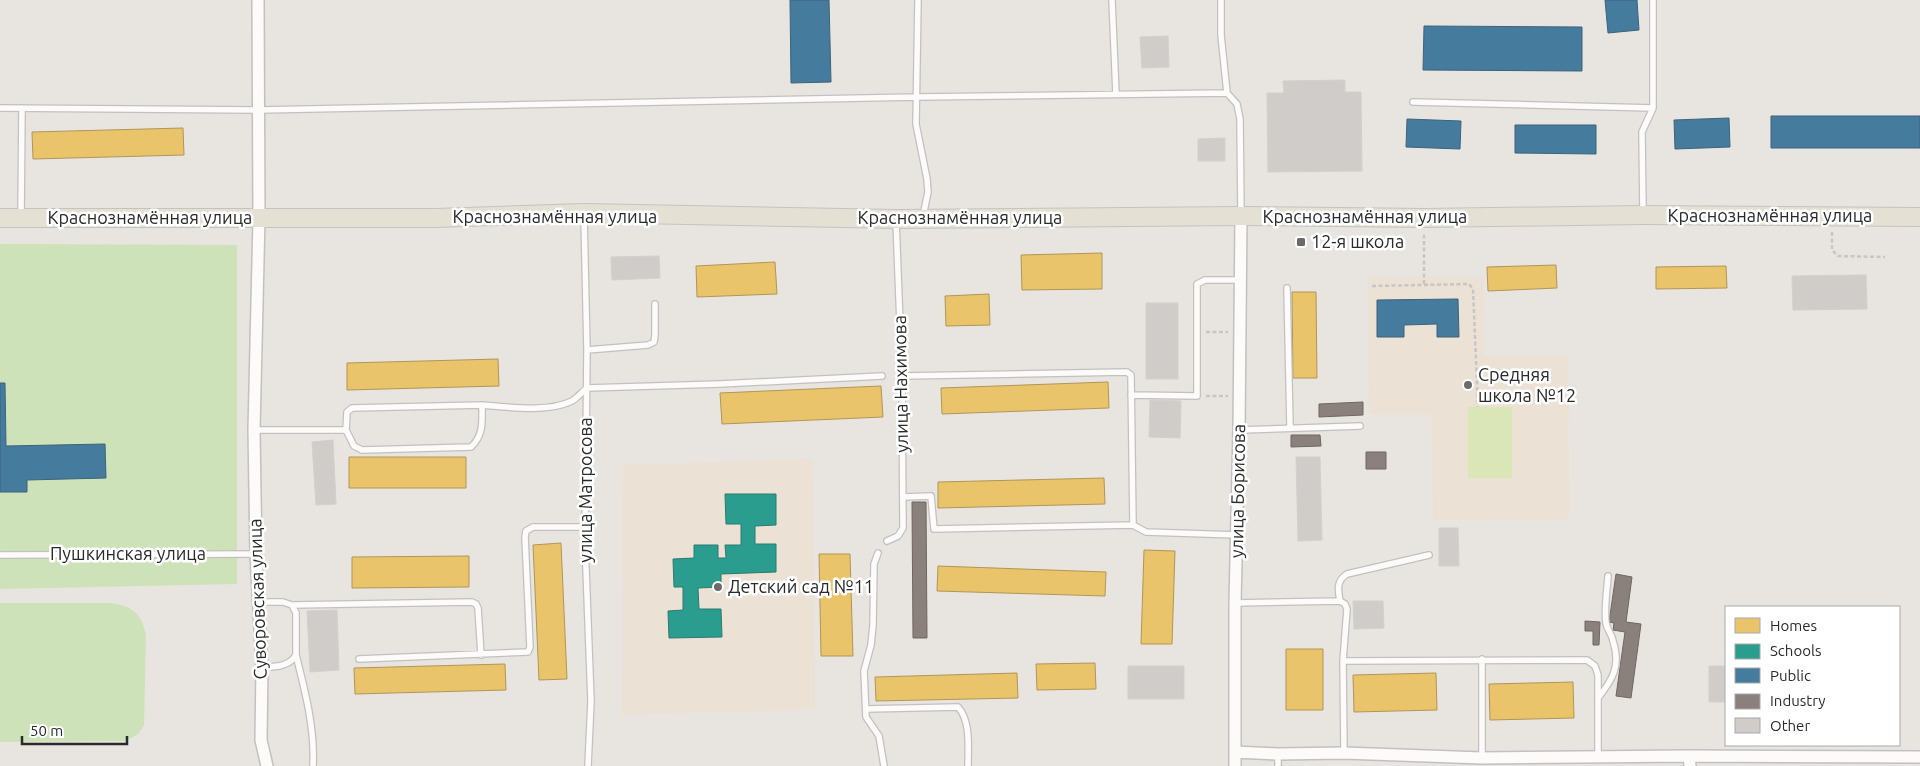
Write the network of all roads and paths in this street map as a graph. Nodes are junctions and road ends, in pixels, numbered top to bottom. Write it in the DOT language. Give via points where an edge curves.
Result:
graph roads {
  1 [pos="258,0"];
  2 [pos="918,0"];
  3 [pos="1112,0"];
  4 [pos="1221,0"];
  5 [pos="1654,0"];
  6 [pos="1228,93"];
  7 [pos="1116,94"];
  8 [pos="917,97"];
  9 [pos="1414,102"];
  10 [pos="0,108"];
  11 [pos="22,108"];
  12 [pos="1652,108"];
  13 [pos="259,110"];
  14 [pos="584,214"];
  15 [pos="1643,215"];
  16 [pos="1832,215"];
  17 [pos="1241,216"];
  18 [pos="1920,217"];
  19 [pos="0,218"];
  20 [pos="21,218"];
  21 [pos="259,218"];
  22 [pos="923,218"];
  23 [pos="1425,218"];
  24 [pos="896,219"];
  25 [pos="1885,257"];
  26 [pos="1240,280"];
  27 [pos="1424,284"];
  28 [pos="1372,286"];
  29 [pos="1287,288"];
  30 [pos="654,304"];
  31 [pos="1196,332"];
  32 [pos="1239,332"];
  33 [pos="587,350"];
  34 [pos="882,376"];
  35 [pos="902,376"];
  36 [pos="587,388"];
  37 [pos="1131,395"];
  38 [pos="1197,396"];
  39 [pos="1239,397"];
  40 [pos="482,405"];
  41 [pos="1478,407"];
  42 [pos="1360,426"];
  43 [pos="1290,427"];
  44 [pos="254,430"];
  45 [pos="346,430"];
  46 [pos="1239,430"];
  47 [pos="903,497"];
  48 [pos="1133,525"];
  49 [pos="586,527"];
  50 [pos="1237,535"];
  51 [pos="887,541"];
  52 [pos="878,553"];
  53 [pos="256,554"];
  54 [pos="0,555"];
  55 [pos="1429,555"];
  56 [pos="1608,576"];
  57 [pos="1340,601"];
  58 [pos="258,602"];
  59 [pos="1235,603"];
  60 [pos="292,605"];
  61 [pos="296,655"];
  62 [pos="481,655"];
  63 [pos="360,659"];
  64 [pos="1482,660"];
  65 [pos="1343,661"];
  66 [pos="262,667"];
  67 [pos="1598,698"];
  68 [pos="866,709"];
  69 [pos="1235,752"];
  70 [pos="1344,753"];
  71 [pos="1278,754"];
  72 [pos="1598,756"];
  73 [pos="1920,756"];
  74 [pos="1482,758"];
  75 [pos="1500,761"];
  76 [pos="1690,761"];
  77 [pos="267,766"];
  78 [pos="313,766"];
  79 [pos="588,766"];
  80 [pos="884,766"];
  81 [pos="968,766"];
  82 [pos="1235,766"];
  83 [pos="1278,766"];
  1 -- 13 [label="street, Суворовская улица"];
  2 -- 8 [label="lane"];
  3 -- 7 [label="lane"];
  4 -- 6 [label="lane" via="1221,35"];
  5 -- 12 [label="lane"];
  6 -- 7 [label="lane"];
  6 -- 17 [label="lane" via="1237,104 1240,119"];
  7 -- 8 [label="lane"];
  8 -- 13 [label="lane"];
  8 -- 22 [label="lane" via="916,124 928,192"];
  9 -- 12 [label="lane"];
  10 -- 11 [label="lane"];
  11 -- 13 [label="lane"];
  11 -- 20 [label="lane"];
  12 -- 15 [label="lane" via="1642,132"];
  13 -- 21 [label="street, Суворовская улица"];
  14 -- 21 [label="main road, Краснознамённая улица"];
  14 -- 24 [label="main road, Краснознамённая улица"];
  14 -- 33 [label="lane, улица Матросова"];
  15 -- 16 [label="main road, Краснознамённая улица"];
  15 -- 23 [label="main road, Краснознамённая улица"];
  16 -- 18 [label="main road, Краснознамённая улица"];
  16 -- 25 [label="path" via="1834,254"];
  17 -- 22 [label="main road, Краснознамённая улица"];
  17 -- 23 [label="main road, Краснознамённая улица"];
  17 -- 26 [label="street, улица Борисова"];
  19 -- 20 [label="main road, Краснознамённая улица"];
  20 -- 21 [label="main road, Краснознамённая улица"];
  21 -- 44 [label="street, Суворовская улица"];
  22 -- 24 [label="main road, Краснознамённая улица"];
  23 -- 27 [label="path"];
  24 -- 35 [label="lane, улица Нахимова"];
  26 -- 31 [label="lane" via="1205,280 1197,284"];
  26 -- 32 [label="street, улица Борисова"];
  27 -- 28 [label="path"];
  27 -- 41 [label="path" via="1469,284 1473,289"];
  29 -- 43 [label="lane"];
  30 -- 33 [label="lane" via="654,342"];
  31 -- 32 [label="path"];
  31 -- 38 [label="lane"];
  32 -- 39 [label="street, улица Борисова"];
  33 -- 36 [label="lane, улица Матросова"];
  34 -- 36 [label="lane"];
  35 -- 37 [label="lane" via="1127,372 1131,375"];
  35 -- 47 [label="lane, улица Нахимова"];
  36 -- 40 [label="lane" via="573,400 554,406"];
  36 -- 49 [label="lane, улица Матросова"];
  37 -- 38 [label="lane"];
  37 -- 48 [label="lane"];
  38 -- 39 [label="path"];
  39 -- 46 [label="street, улица Борисова"];
  40 -- 45 [label="lane" via="352,408 347,412"];
  40 -- 45 [label="lane" via="482,431 470,447 362,450 354,446"];
  42 -- 43 [label="lane"];
  43 -- 46 [label="lane"];
  44 -- 45 [label="lane"];
  44 -- 53 [label="street, Суворовская улица"];
  46 -- 50 [label="street, улица Борисова"];
  47 -- 48 [label="lane" via="931,496 934,529"];
  47 -- 51 [label="lane, улица Нахимова" via="902,528 898,536"];
  48 -- 50 [label="lane" via="1146,532"];
  49 -- 62 [label="lane" via="533,527 526,531 530,647 528,652 521,654"];
  49 -- 79 [label="lane, улица Матросова" via="591,701"];
  50 -- 59 [label="street, улица Борисова"];
  52 -- 68 [label="lane" via="874,564 871,645 864,671"];
  53 -- 54 [label="lane, Пушкинская улица"];
  53 -- 58 [label="street, Суворовская улица"];
  55 -- 57 [label="lane" via="1347,574 1339,583"];
  56 -- 67 [label="lane" via="1606,620 1616,650 1616,669"];
  57 -- 59 [label="lane"];
  57 -- 65 [label="lane" via="1347,609"];
  58 -- 60 [label="lane"];
  58 -- 66 [label="street, Суворовская улица"];
  59 -- 69 [label="street, улица Борисова"];
  60 -- 61 [label="lane" via="296,613"];
  60 -- 62 [label="lane" via="472,602 478,608"];
  61 -- 66 [label="lane" via="279,667"];
  61 -- 78 [label="lane" via="308,702"];
  62 -- 63 [label="lane"];
  64 -- 65 [label="lane"];
  64 -- 67 [label="lane" via="1587,660 1597,670"];
  64 -- 74 [label="lane"];
  65 -- 70 [label="lane"];
  66 -- 77 [label="street, Суворовская улица" via="261,740"];
  67 -- 72 [label="lane"];
  68 -- 80 [label="lane" via="866,717 879,736"];
  68 -- 81 [label="lane" via="958,707 964,713"];
  69 -- 71 [label="street"];
  69 -- 82 [label="street, улица Борисова"];
  70 -- 71 [label="street"];
  70 -- 74 [label="street"];
  71 -- 83 [label="lane"];
  72 -- 75 [label="street"];
  72 -- 76 [label="street"];
  73 -- 76 [label="street"];
  74 -- 75 [label="street"];
}
